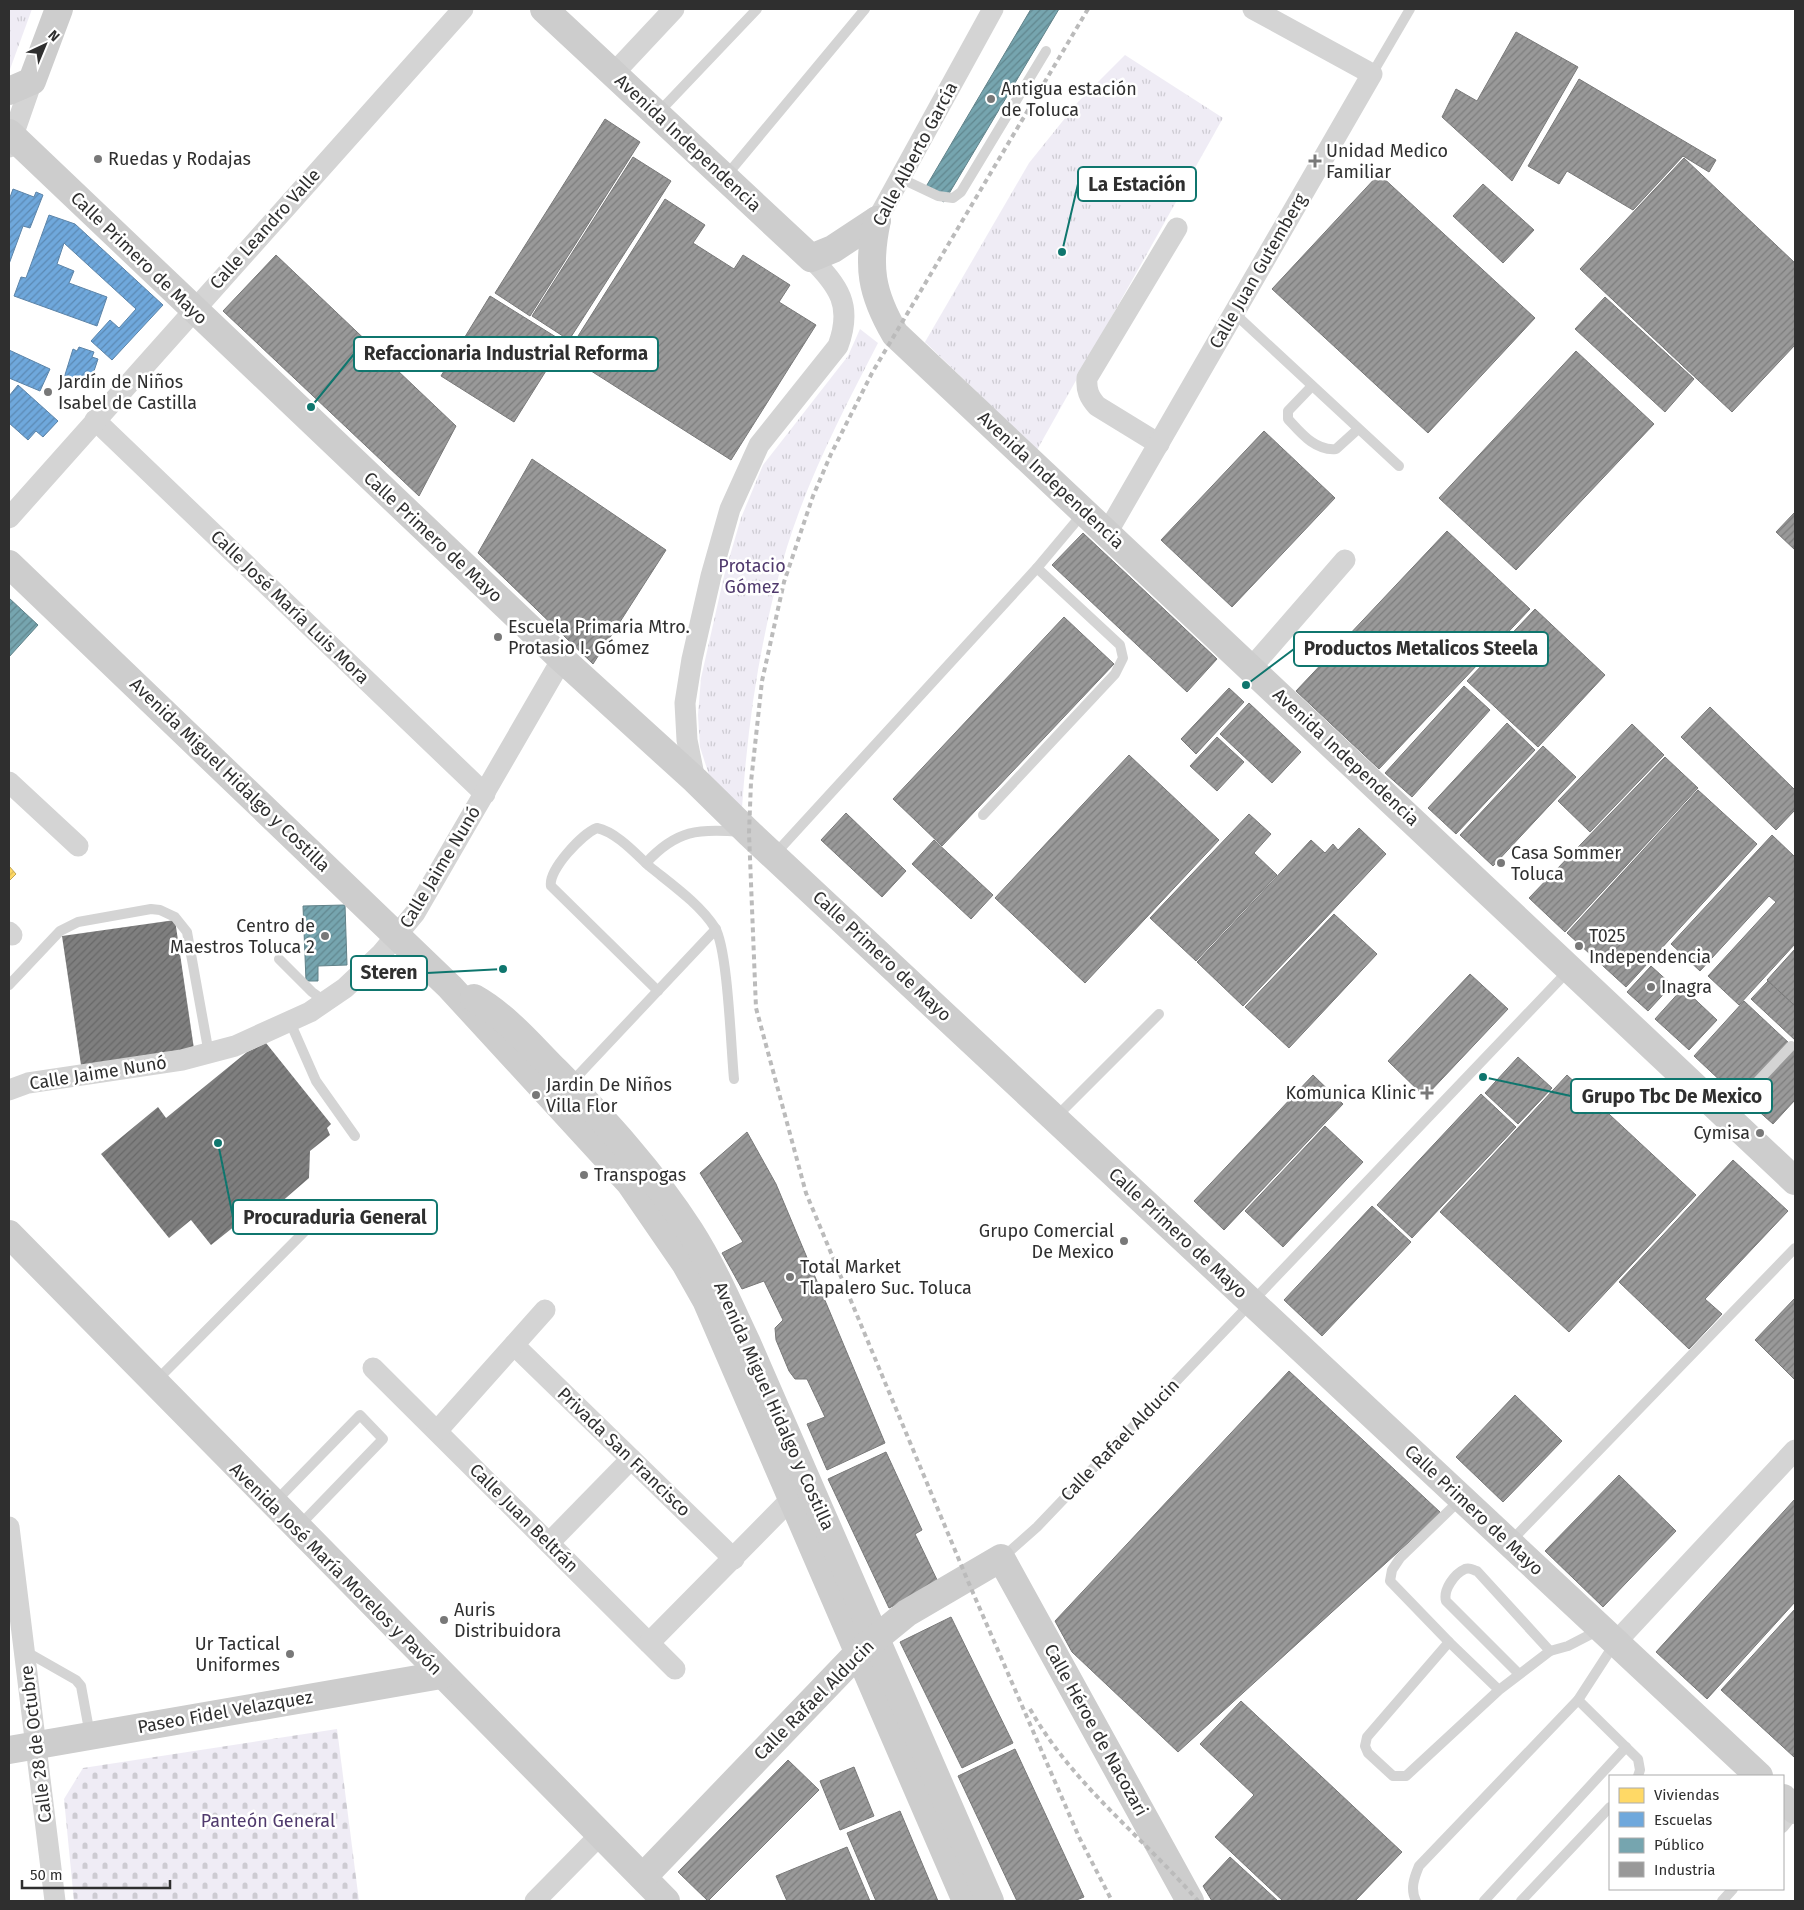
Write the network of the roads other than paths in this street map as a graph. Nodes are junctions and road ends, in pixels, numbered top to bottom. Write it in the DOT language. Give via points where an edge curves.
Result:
graph roads {
  1 [pos="60,9"];
  2 [pos="463,9"];
  3 [pos="544,9"];
  4 [pos="674,9"];
  5 [pos="757,9"];
  6 [pos="865,9"];
  7 [pos="993,9"];
  8 [pos="1253,9"];
  9 [pos="1410,9"];
  10 [pos="1046,51"];
  11 [pos="614,73"];
  12 [pos="1372,74"];
  13 [pos="20,86"];
  14 [pos="658,114"];
  15 [pos="10,139"];
  16 [pos="725,177"];
  17 [pos="900,178"];
  18 [pos="876,220"];
  19 [pos="1177,228"];
  20 [pos="811,258"];
  21 [pos="193,310"];
  22 [pos="1234,313"];
  23 [pos="895,334"];
  24 [pos="1312,386"];
  25 [pos="95,420"];
  26 [pos="1358,430"];
  27 [pos="1158,444"];
  28 [pos="1399,466"];
  29 [pos="1085,512"];
  30 [pos="9,518"];
  31 [pos="1107,532"];
  32 [pos="1345,560"];
  33 [pos="9,564"];
  34 [pos="1037,568"];
  35 [pos="562,659"];
  36 [pos="1251,668"];
  37 [pos="695,780"];
  38 [pos="9,782"];
  39 [pos="485,794"];
  40 [pos="983,815"];
  41 [pos="749,833"];
  42 [pos="78,846"];
  43 [pos="774,855"];
  44 [pos="646,862"];
  45 [pos="716,929"];
  46 [pos="398,936"];
  47 [pos="280,959"];
  48 [pos="1570,969"];
  49 [pos="9,985"];
  50 [pos="450,987"];
  51 [pos="658,991"];
  52 [pos="326,1002"];
  53 [pos="1159,1014"];
  54 [pos="290,1022"];
  55 [pos="1791,1046"];
  56 [pos="209,1054"];
  57 [pos="734,1079"];
  58 [pos="570,1085"];
  59 [pos="9,1090"];
  60 [pos="1725,1116"];
  61 [pos="1055,1118"];
  62 [pos="355,1136"];
  63 [pos="1795,1181"];
  64 [pos="309,1227"];
  65 [pos="9,1234"];
  66 [pos="1795,1248"];
  67 [pos="1252,1302"];
  68 [pos="545,1310"];
  69 [pos="514,1345"];
  70 [pos="373,1368"];
  71 [pos="154,1384"];
  72 [pos="437,1431"];
  73 [pos="1795,1450"];
  74 [pos="631,1459"];
  75 [pos="793,1498"];
  76 [pos="1462,1498"];
  77 [pos="273,1505"];
  78 [pos="9,1526"];
  79 [pos="296,1528"];
  80 [pos="1509,1542"];
  81 [pos="549,1543"];
  82 [pos="1001,1558"];
  83 [pos="734,1559"];
  84 [pos="1608,1635"];
  85 [pos="9,1636"];
  86 [pos="1449,1642"];
  87 [pos="649,1643"];
  88 [pos="867,1645"];
  89 [pos="25,1651"];
  90 [pos="1550,1651"];
  91 [pos="675,1669"];
  92 [pos="1519,1674"];
  93 [pos="441,1675"];
  94 [pos="1499,1690"];
  95 [pos="1578,1700"];
  96 [pos="91,1736"];
  97 [pos="37,1746"];
  98 [pos="1626,1747"];
  99 [pos="9,1750"];
  100 [pos="1638,1775"];
  101 [pos="1758,1775"];
  102 [pos="1784,1799"];
  103 [pos="1609,1808"];
  104 [pos="1795,1812"];
  105 [pos="1784,1827"];
  106 [pos="600,1835"];
  107 [pos="643,1877"];
  108 [pos="1732,1890"];
  109 [pos="977,1898"];
  110 [pos="55,1901"];
  111 [pos="535,1901"];
  112 [pos="666,1901"];
  113 [pos="1190,1901"];
  114 [pos="1416,1901"];
  115 [pos="1484,1901"];
  116 [pos="1522,1901"];
  117 [pos="1722,1901"];
  1 -- 13 [label="main road"];
  2 -- 21 [label="street, Calle Leandro Valle"];
  3 -- 11 [label="main road, Avenida Independencia"];
  4 -- 11 [label="street"];
  5 -- 14 [label="lane"];
  6 -- 16 [label="lane"];
  7 -- 17 [label="street, Calle Alberto García"];
  8 -- 12 [label="street"];
  9 -- 12 [label="lane, Calle Juan Gutemberg"];
  10 -- 17 [label="lane" via="961,192 953,198 938,196"];
  11 -- 14 [label="main road, Avenida Independencia"];
  12 -- 22 [label="street, Calle Juan Gutemberg"];
  13 -- 15 [label="street"];
  14 -- 16 [label="main road, Avenida Independencia"];
  15 -- 21 [label="main road, Calle Primero de Mayo"];
  16 -- 20 [label="main road, Avenida Independencia"];
  17 -- 18 [label="street, Calle Alberto García"];
  18 -- 20 [label="main road" via="833,249"];
  18 -- 23 [label="main road, Calle Alberto García" via="870,249 871,271 878,299"];
  19 -- 27 [label="street" via="1086,384 1090,398 1097,406"];
  20 -- 37 [label="street, Avenida Independencia" via="839,290 845,308 844,329 838,346 759,445 730,509 711,576 685,703"];
  21 -- 25 [label="street, Calle Leandro Valle"];
  21 -- 35 [label="main road, Calle Primero de Mayo"];
  22 -- 24 [label="lane"];
  22 -- 27 [label="street, Calle Juan Gutemberg"];
  23 -- 29 [label="main road, Avenida Independencia"];
  24 -- 26 [label="lane"];
  24 -- 26 [label="lane" via="1287,415 1312,442 1324,449 1336,449"];
  25 -- 30 [label="street, Calle Leandro Valle"];
  25 -- 39 [label="street, Calle José María Luis Mora"];
  26 -- 28 [label="lane"];
  27 -- 31 [label="street, Calle Juan Gutemberg"];
  29 -- 31 [label="main road, Avenida Independencia"];
  29 -- 34 [label="lane"];
  31 -- 36 [label="main road, Avenida Independencia"];
  32 -- 36 [label="street"];
  33 -- 46 [label="main road, Avenida Miguel Hidalgo y Costilla"];
  34 -- 40 [label="lane" via="1120,645 1123,658 1115,674"];
  34 -- 43 [label="lane"];
  35 -- 37 [label="main road, Calle Primero de Mayo"];
  35 -- 39 [label="street, Calle Jaime Nunó"];
  36 -- 48 [label="main road, Avenida Independencia"];
  37 -- 41 [label="main road, Calle Primero de Mayo"];
  38 -- 42 [label="street"];
  39 -- 46 [label="street, Calle Jaime Nunó" via="434,883"];
  41 -- 43 [label="main road, Calle Primero de Mayo"];
  41 -- 44 [label="lane" via="714,830 686,834 670,840"];
  43 -- 61 [label="main road, Calle Primero de Mayo"];
  44 -- 45 [label="lane"];
  44 -- 51 [label="lane" via="611,834 597,828 584,836 556,867 550,879 557,893"];
  45 -- 51 [label="lane"];
  45 -- 57 [label="lane" via="725,973"];
  46 -- 50 [label="main road, Avenida Miguel Hidalgo y Costilla"];
  46 -- 52 [label="street, Calle Jaime Nunó" via="364,971"];
  47 -- 52 [label="lane"];
  48 -- 60 [label="main road, Avenida Independencia"];
  48 -- 67 [label="lane, Calle Rafael Alducin"];
  49 -- 56 [label="lane" via="67,926 151,909 168,912 188,932"];
  50 -- 58 [label="main road, Avenida Miguel Hidalgo y Costilla" via="498,1014"];
  50 -- 75 [label="main road, Avenida Miguel Hidalgo y Costilla" via="630,1183 660,1226 706,1300"];
  51 -- 58 [label="lane"];
  52 -- 54 [label="street, Calle Jaime Nunó"];
  53 -- 61 [label="lane"];
  54 -- 56 [label="street, Calle Jaime Nunó"];
  54 -- 62 [label="lane" via="316,1081"];
  55 -- 60 [label="lane"];
  56 -- 59 [label="street, Calle Jaime Nunó" via="28,1083"];
  58 -- 75 [label="main road, Avenida Miguel Hidalgo y Costilla" via="641,1162 691,1233 718,1280"];
  60 -- 63 [label="main road, Avenida Independencia"];
  61 -- 67 [label="main road, Calle Primero de Mayo"];
  64 -- 71 [label="lane"];
  65 -- 71 [label="main road, Avenida José María Morelos y Pavón"];
  66 -- 80 [label="lane"];
  67 -- 76 [label="main road, Calle Primero de Mayo"];
  67 -- 82 [label="lane, Calle Rafael Alducin" via="1037,1527"];
  68 -- 69 [label="street"];
  69 -- 72 [label="street"];
  69 -- 74 [label="street, Privada San Francisco"];
  70 -- 72 [label="street, Calle Juan Beltrán"];
  71 -- 77 [label="main road, Avenida José María Morelos y Pavón"];
  72 -- 81 [label="street, Calle Juan Beltrán"];
  73 -- 84 [label="street"];
  74 -- 81 [label="street"];
  74 -- 83 [label="street, Privada San Francisco"];
  75 -- 83 [label="street"];
  75 -- 88 [label="main road, Avenida Miguel Hidalgo y Costilla"];
  76 -- 80 [label="main road, Calle Primero de Mayo"];
  76 -- 86 [label="lane" via="1400,1558 1392,1570 1390,1581"];
  77 -- 79 [label="main road, Avenida José María Morelos y Pavón"];
  77 -- 79 [label="lane" via="360,1415 383,1439"];
  78 -- 89 [label="street, Calle 28 de Octubre"];
  79 -- 93 [label="main road, Avenida José María Morelos y Pavón"];
  80 -- 84 [label="main road, Calle Primero de Mayo"];
  81 -- 87 [label="street, Calle Juan Beltrán"];
  82 -- 88 [label="main road, Calle Rafael Alducin" via="908,1613"];
  82 -- 113 [label="main road, Calle Héroe de Nacozari"];
  83 -- 87 [label="street"];
  84 -- 90 [label="lane"];
  84 -- 95 [label="lane"];
  84 -- 101 [label="main road, Calle Primero de Mayo"];
  85 -- 89 [label="street"];
  86 -- 94 [label="lane"];
  86 -- 94 [label="lane" via="1367,1737 1364,1746 1368,1753 1394,1776 1406,1776"];
  87 -- 91 [label="street, Calle Juan Beltrán"];
  88 -- 107 [label="main road, Calle Rafael Alducin"];
  88 -- 109 [label="main road, Avenida Miguel Hidalgo y Costilla"];
  89 -- 96 [label="lane" via="81,1686"];
  89 -- 97 [label="street, Calle 28 de Octubre"];
  90 -- 92 [label="lane"];
  90 -- 92 [label="lane" via="1477,1572 1465,1569 1446,1588 1446,1601"];
  92 -- 94 [label="lane"];
  93 -- 96 [label="main road, Paseo Fidel Velazquez"];
  93 -- 106 [label="main road, Avenida José María Morelos y Pavón"];
  95 -- 98 [label="lane"];
  95 -- 114 [label="lane" via="1419,1866 1412,1888"];
  96 -- 97 [label="main road, Paseo Fidel Velazquez"];
  97 -- 99 [label="main road, Paseo Fidel Velazquez"];
  97 -- 110 [label="street, Calle 28 de Octubre"];
  98 -- 100 [label="lane" via="1640,1764"];
  98 -- 115 [label="lane"];
  102 -- 104 [label="main road"];
  103 -- 116 [label="lane"];
  104 -- 105 [label="lane"];
  106 -- 107 [label="main road, Avenida José María Morelos y Pavón"];
  106 -- 111 [label="street"];
  107 -- 112 [label="main road, Avenida José María Morelos y Pavón"];
  108 -- 117 [label="lane"];
}
